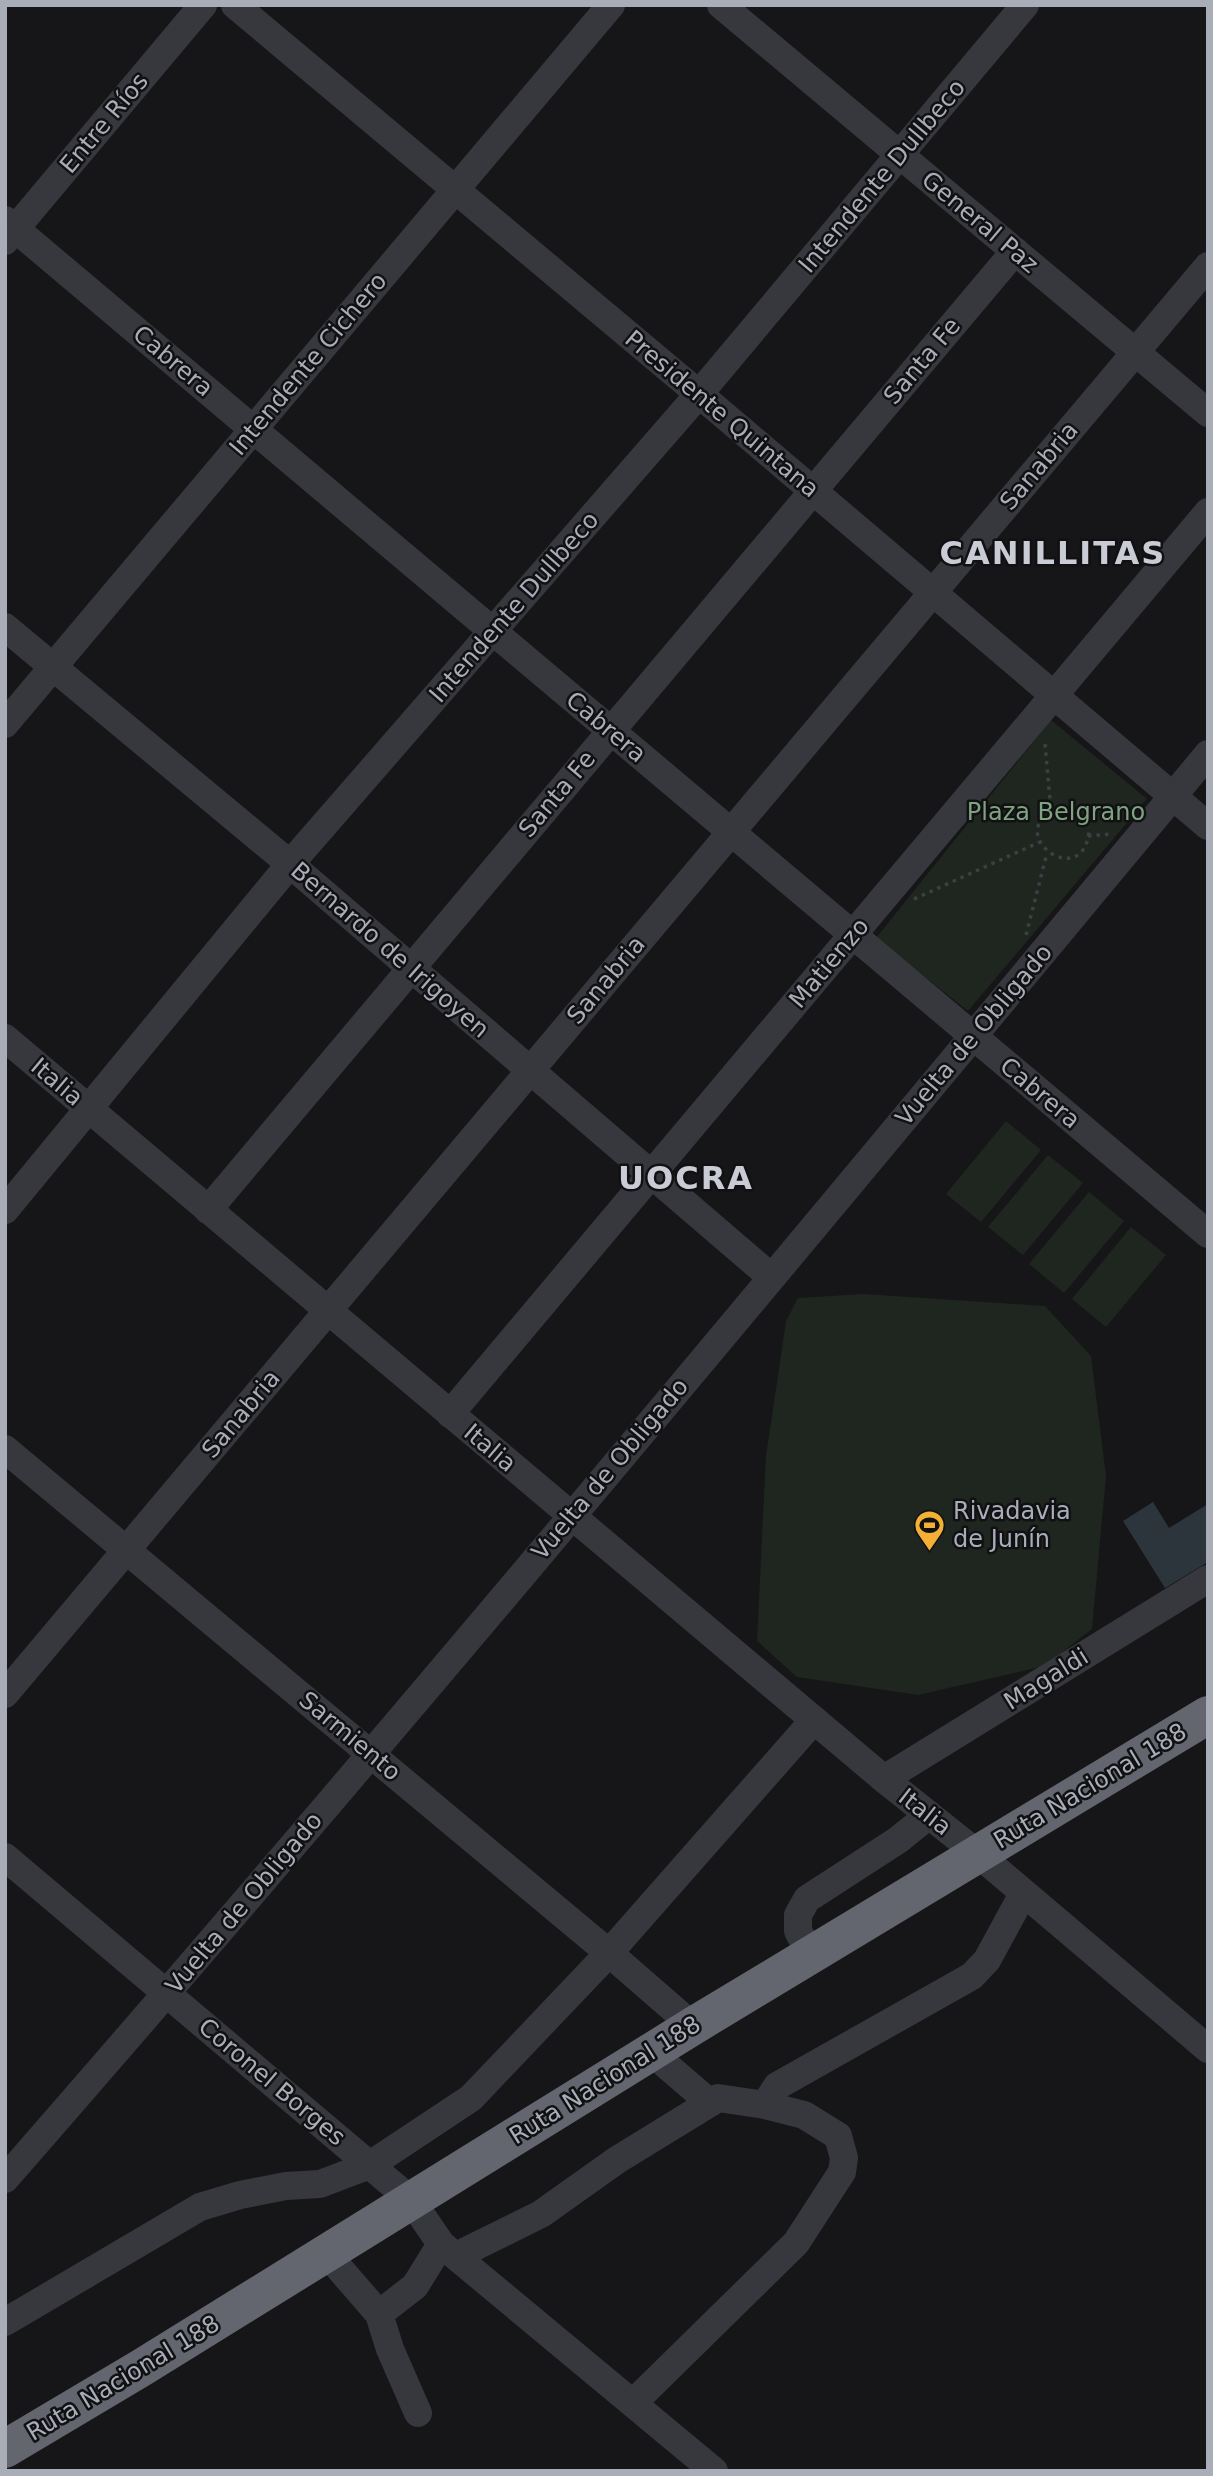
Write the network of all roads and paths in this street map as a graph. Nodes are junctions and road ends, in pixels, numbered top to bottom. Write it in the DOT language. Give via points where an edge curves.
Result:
graph roads {
  1 [pos="203,5"];
  2 [pos="234,5"];
  3 [pos="611,5"];
  4 [pos="721,5"];
  5 [pos="1025,5"];
  6 [pos="899,155"];
  7 [pos="455,190"];
  8 [pos="9,230"];
  9 [pos="1015,251"];
  10 [pos="1208,266"];
  11 [pos="1135,352"];
  12 [pos="699,394"];
  13 [pos="1208,413"];
  14 [pos="254,429"];
  15 [pos="813,491"];
  16 [pos="1208,512"];
  17 [pos="933,593"];
  18 [pos="5,627"];
  19 [pos="492,631"];
  20 [pos="53,667"];
  21 [pos="1048,702"];
  22 [pos="5,724"];
  23 [pos="611,731"];
  24 [pos="1208,754"];
  25 [pos="1173,796"];
  26 [pos="1058,808"];
  27 [pos="1051,811"];
  28 [pos="1208,826"];
  29 [pos="731,832"];
  30 [pos="1089,832"];
  31 [pos="1040,842"];
  32 [pos="1047,852"];
  33 [pos="290,864"];
  34 [pos="914,899"];
  35 [pos="853,935"];
  36 [pos="1024,940"];
  37 [pos="411,968"];
  38 [pos="973,1036"];
  39 [pos="5,1038"];
  40 [pos="530,1070"];
  41 [pos="89,1109"];
  42 [pos="651,1174"];
  43 [pos="5,1210"];
  44 [pos="208,1210"];
  45 [pos="1208,1234"];
  46 [pos="771,1277"];
  47 [pos="328,1311"];
  48 [pos="450,1414"];
  49 [pos="5,1449"];
  50 [pos="571,1516"];
  51 [pos="127,1550"];
  52 [pos="1208,1579"];
  53 [pos="5,1694"];
  54 [pos="1208,1715"];
  55 [pos="814,1720"];
  56 [pos="370,1753"];
  57 [pos="884,1779"];
  58 [pos="929,1815"];
  59 [pos="978,1854"];
  60 [pos="5,1857"];
  61 [pos="1023,1894"];
  62 [pos="609,1953"];
  63 [pos="811,1955"];
  64 [pos="167,1993"];
  65 [pos="692,2026"];
  66 [pos="1208,2049"];
  67 [pos="651,2052"];
  68 [pos="709,2102"];
  69 [pos="765,2105"];
  70 [pos="370,2165"];
  71 [pos="5,2179"];
  72 [pos="411,2200"];
  73 [pos="448,2250"];
  74 [pos="326,2253"];
  75 [pos="379,2314"];
  76 [pos="5,2322"];
  77 [pos="633,2403"];
  78 [pos="418,2413"];
  79 [pos="5,2449"];
  80 [pos="714,2471"];
  1 -- 8 [label="street, Entre Ríos"];
  2 -- 7 [label="street, Presidente Quintana"];
  3 -- 7 [label="street, Intendente Cichero"];
  4 -- 6 [label="street, General Paz"];
  5 -- 6 [label="street, Intendente Dullbeco"];
  6 -- 9 [label="street, General Paz"];
  6 -- 12 [label="street, Intendente Dullbeco"];
  7 -- 12 [label="street, Presidente Quintana"];
  7 -- 14 [label="street, Intendente Cichero"];
  8 -- 14 [label="street, Cabrera"];
  9 -- 11 [label="street, General Paz"];
  9 -- 15 [label="street, Santa Fe"];
  10 -- 11 [label="street, Sanabria"];
  11 -- 13 [label="street, General Paz"];
  11 -- 17 [label="street, Sanabria"];
  12 -- 15 [label="street, Presidente Quintana"];
  12 -- 19 [label="street, Intendente Dullbeco"];
  14 -- 19 [label="street, Cabrera"];
  14 -- 20 [label="street, Intendente Cichero"];
  15 -- 17 [label="street, Presidente Quintana"];
  15 -- 23 [label="street, Santa Fe"];
  16 -- 21 [label="street, Matienzo"];
  17 -- 21 [label="street, Presidente Quintana"];
  17 -- 29 [label="street, Sanabria"];
  18 -- 20 [label="street, Bernardo de Irigoyen"];
  19 -- 23 [label="street, Cabrera"];
  19 -- 33 [label="street, Intendente Dullbeco"];
  20 -- 22 [label="street, Intendente Cichero"];
  20 -- 33 [label="street, Bernardo de Irigoyen"];
  21 -- 25 [label="street, Presidente Quintana"];
  21 -- 27 [label="path"];
  21 -- 35 [label="street, Matienzo"];
  23 -- 29 [label="street, Cabrera"];
  23 -- 37 [label="street, Santa Fe"];
  24 -- 25 [label="street, Vuelta de Obligado"];
  25 -- 28 [label="street, Presidente Quintana"];
  25 -- 38 [label="street, Vuelta de Obligado"];
  26 -- 27 [label="path"];
  27 -- 31 [label="path" via="1040,823"];
  29 -- 35 [label="street, Cabrera"];
  29 -- 40 [label="street, Sanabria"];
  30 -- 32 [label="path" via="1078,854 1062,859"];
  31 -- 32 [label="path"];
  31 -- 34 [label="path"];
  32 -- 36 [label="path"];
  33 -- 37 [label="street, Bernardo de Irigoyen"];
  33 -- 41 [label="street, Intendente Dullbeco"];
  35 -- 38 [label="street, Cabrera"];
  35 -- 42 [label="street, Matienzo"];
  37 -- 40 [label="street, Bernardo de Irigoyen"];
  37 -- 44 [label="street, Santa Fe"];
  38 -- 45 [label="street, Cabrera"];
  38 -- 46 [label="street, Vuelta de Obligado"];
  39 -- 41 [label="street, Italia"];
  40 -- 42 [label="street, Bernardo de Irigoyen"];
  40 -- 47 [label="street, Sanabria"];
  41 -- 43 [label="street, Intendente Dullbeco"];
  41 -- 44 [label="street, Italia"];
  42 -- 46 [label="street, Bernardo de Irigoyen"];
  42 -- 48 [label="street, Matienzo"];
  44 -- 47 [label="street, Italia"];
  46 -- 50 [label="street, Vuelta de Obligado"];
  47 -- 48 [label="street, Italia"];
  47 -- 51 [label="street, Sanabria"];
  48 -- 50 [label="street, Italia"];
  49 -- 51 [label="street, Sarmiento"];
  50 -- 55 [label="street, Italia"];
  50 -- 56 [label="street, Vuelta de Obligado"];
  51 -- 53 [label="street, Sanabria"];
  51 -- 56 [label="street, Sarmiento"];
  52 -- 57 [label="street, Magaldi"];
  54 -- 59 [label="highway, Ruta Nacional 188"];
  55 -- 57 [label="street, Italia"];
  55 -- 62 [label="street"];
  56 -- 62 [label="street, Sarmiento"];
  56 -- 64 [label="street, Vuelta de Obligado"];
  57 -- 58 [label="street, Italia"];
  58 -- 59 [label="street, Italia"];
  58 -- 63 [label="street" via="807,1899 798,1915 799,1931"];
  59 -- 61 [label="street, Italia"];
  59 -- 63 [label="highway, Ruta Nacional 188"];
  60 -- 64 [label="street, Coronel Borges"];
  61 -- 66 [label="street, Italia"];
  61 -- 69 [label="street" via="987,1960 972,1976 776,2086"];
  62 -- 65 [label="street, Sarmiento"];
  62 -- 70 [label="street" via="471,2098"];
  63 -- 65 [label="highway, Ruta Nacional 188"];
  64 -- 70 [label="street, Coronel Borges"];
  64 -- 71 [label="street, Vuelta de Obligado"];
  65 -- 67 [label="highway, Ruta Nacional 188"];
  67 -- 68 [label="street"];
  67 -- 72 [label="highway, Ruta Nacional 188"];
  68 -- 69 [label="street" via="718,2098"];
  68 -- 73 [label="street" via="541,2214"];
  69 -- 77 [label="street" via="804,2115 838,2136 844,2158 842,2172 796,2243"];
  70 -- 72 [label="street, Coronel Borges"];
  70 -- 76 [label="street" via="320,2184 286,2186 200,2207"];
  72 -- 73 [label="street, Coronel Borges"];
  72 -- 74 [label="highway, Ruta Nacional 188"];
  73 -- 75 [label="street" via="415,2286"];
  73 -- 77 [label="street, Coronel Borges"];
  74 -- 75 [label="street"];
  74 -- 79 [label="highway, Ruta Nacional 188"];
  75 -- 78 [label="street"];
  77 -- 80 [label="street, Coronel Borges"];
}
